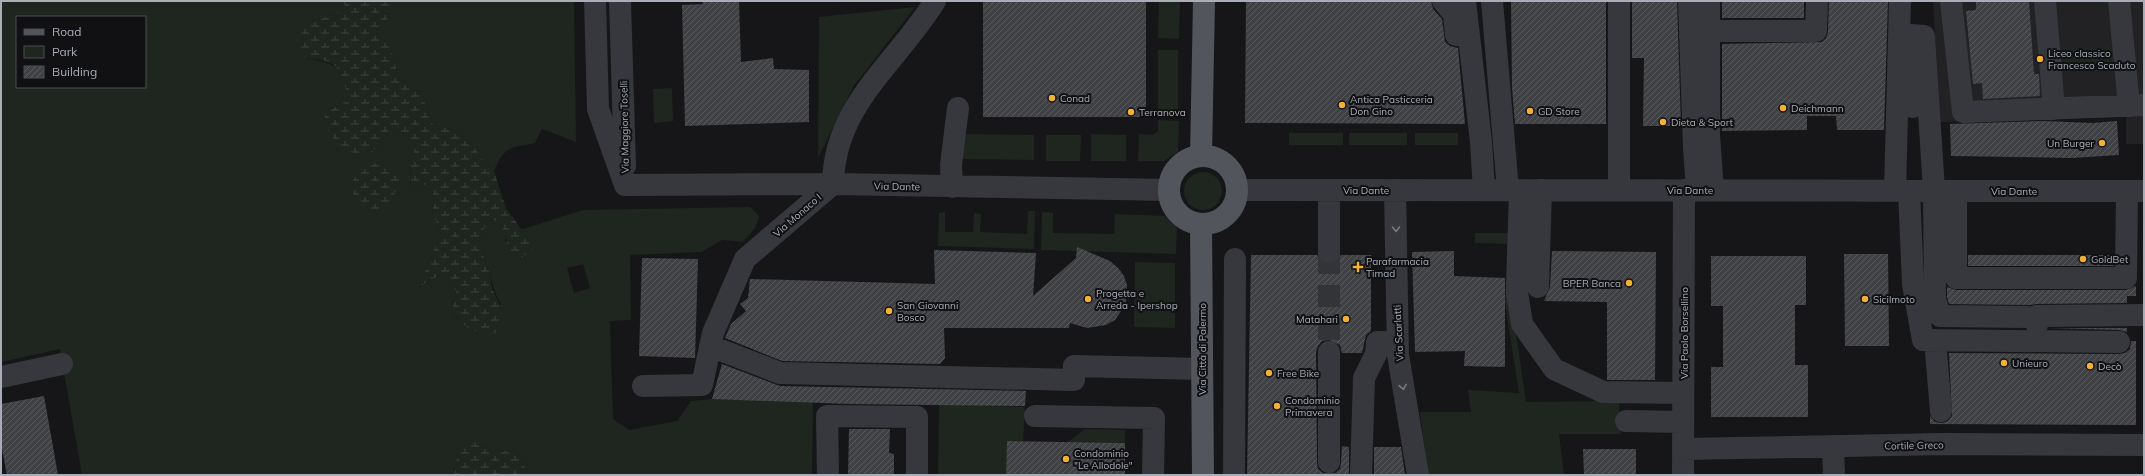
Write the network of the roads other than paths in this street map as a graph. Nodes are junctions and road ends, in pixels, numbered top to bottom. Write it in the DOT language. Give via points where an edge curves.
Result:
graph roads {
  1 [pos="595,1"];
  2 [pos="620,1"];
  3 [pos="935,1"];
  4 [pos="1204,1"];
  5 [pos="1443,1"];
  6 [pos="1465,1"];
  7 [pos="1492,1"];
  8 [pos="1619,1"];
  9 [pos="1689,1"];
  10 [pos="1709,1"];
  11 [pos="1817,1"];
  12 [pos="1900,1"];
  13 [pos="1951,1"];
  14 [pos="2045,1"];
  15 [pos="2119,1"];
  16 [pos="1709,31"];
  17 [pos="1469,39"];
  18 [pos="2136,106"];
  19 [pos="1912,107"];
  20 [pos="958,108"];
  21 [pos="2054,109"];
  22 [pos="1201,156"];
  23 [pos="625,184"];
  24 [pos="833,184"];
  25 [pos="952,186"];
  26 [pos="1169,190"];
  27 [pos="1237,190"];
  28 [pos="1329,190"];
  29 [pos="1395,190"];
  30 [pos="1484,190"];
  31 [pos="1523,190"];
  32 [pos="1619,190"];
  33 [pos="1698,190"];
  34 [pos="1902,190"];
  35 [pos="1934,190"];
  36 [pos="1956,191"];
  37 [pos="2136,191"];
  38 [pos="1201,224"];
  39 [pos="1329,252"];
  40 [pos="1235,259"];
  41 [pos="1538,287"];
  42 [pos="2144,316"];
  43 [pos="1935,340"];
  44 [pos="1397,342"];
  45 [pos="2119,342"];
  46 [pos="710,346"];
  47 [pos="1330,352"];
  48 [pos="62,364"];
  49 [pos="1202,369"];
  50 [pos="1,377"];
  51 [pos="643,386"];
  52 [pos="1683,393"];
  53 [pos="1941,410"];
  54 [pos="1035,416"];
  55 [pos="1626,421"];
  56 [pos="1683,422"];
  57 [pos="2144,445"];
  58 [pos="1833,446"];
  59 [pos="1683,449"];
  60 [pos="1329,462"];
  61 [pos="828,475"];
  62 [pos="918,475"];
  63 [pos="1153,475"];
  64 [pos="1203,475"];
  65 [pos="1234,475"];
  66 [pos="1361,475"];
  67 [pos="1418,475"];
  68 [pos="1683,475"];
  69 [pos="1834,475"];
  1 -- 23 [label="street, Via Maggiore Toselli" via="598,109"];
  2 -- 23 [label="street, Via Maggiore Toselli"];
  3 -- 24 [label="street" via="862,95 837,146"];
  4 -- 22 [label="main road"];
  5 -- 17 [label="street" via="1454,14 1456,35"];
  6 -- 17 [label="street"];
  7 -- 31 [label="street"];
  8 -- 32 [label="street"];
  9 -- 33 [label="street"];
  10 -- 16 [label="street"];
  11 -- 16 [label="street" via="1816,31"];
  12 -- 34 [label="street"];
  13 -- 21 [label="street" via="1963,112"];
  14 -- 21 [label="street"];
  15 -- 18 [label="street"];
  16 -- 33 [label="street" via="1709,135"];
  17 -- 30 [label="street"];
  18 -- 21 [label="street"];
  19 -- 35 [label="street" via="1911,36 1924,36"];
  20 -- 25 [label="street" via="951,165"];
  22 -- 26 [label="main road" via="1183,162 1177,168"];
  22 -- 27 [label="main road" via="1210,157 1226,166 1232,173"];
  23 -- 24 [label="street, Via Dante"];
  24 -- 25 [label="street, Via Dante"];
  24 -- 46 [label="street, Via Monaco I" via="745,259 713,333"];
  25 -- 26 [label="street, Via Dante"];
  26 -- 38 [label="main road" via="1171,204 1176,212 1192,222"];
  27 -- 28 [label="street, Via Dante"];
  27 -- 38 [label="main road" via="1226,215 1219,220"];
  28 -- 29 [label="street, Via Dante"];
  28 -- 39 [label="street"];
  29 -- 30 [label="street, Via Dante"];
  29 -- 44 [label="street, Via Scarlatti, one-way"];
  30 -- 31 [label="street, Via Dante"];
  31 -- 32 [label="street, Via Dante"];
  31 -- 41 [label="street"];
  31 -- 52 [label="street" via="1517,292 1522,324 1554,369 1604,392"];
  32 -- 33 [label="street, Via Dante"];
  33 -- 34 [label="street, Via Dante"];
  33 -- 52 [label="street, Via Paolo Borsellino"];
  34 -- 35 [label="street, Via Dante"];
  34 -- 43 [label="street" via="1914,291 1923,340"];
  35 -- 36 [label="street, Via Dante"];
  35 -- 42 [label="street" via="1935,300 1940,316 2031,321 2036,316"];
  36 -- 37 [label="street, Via Dante"];
  36 -- 37 [label="street" via="1956,278 2126,278"];
  38 -- 49 [label="main road, Via Città di Palermo"];
  40 -- 65 [label="street"];
  43 -- 45 [label="street"];
  43 -- 53 [label="street"];
  44 -- 66 [label="street" via="1377,342 1376,354 1364,378"];
  44 -- 67 [label="street, Via Scarlatti, one-way"];
  46 -- 49 [label="street" via="780,373 1074,380 1074,366"];
  46 -- 51 [label="street, Via Monaco I" via="702,385"];
  47 -- 60 [label="street"];
  48 -- 50 [label="street"];
  49 -- 64 [label="main road, Via Città di Palermo"];
  52 -- 56 [label="street, Via Paolo Borsellino"];
  54 -- 63 [label="street" via="1154,418"];
  55 -- 56 [label="street"];
  56 -- 59 [label="street, Via Paolo Borsellino"];
  57 -- 58 [label="street, Cortile Greco"];
  58 -- 59 [label="street, Cortile Greco"];
  58 -- 69 [label="street"];
  59 -- 68 [label="street, Via Paolo Borsellino"];
  61 -- 62 [label="street" via="827,416 917,417"];
}
